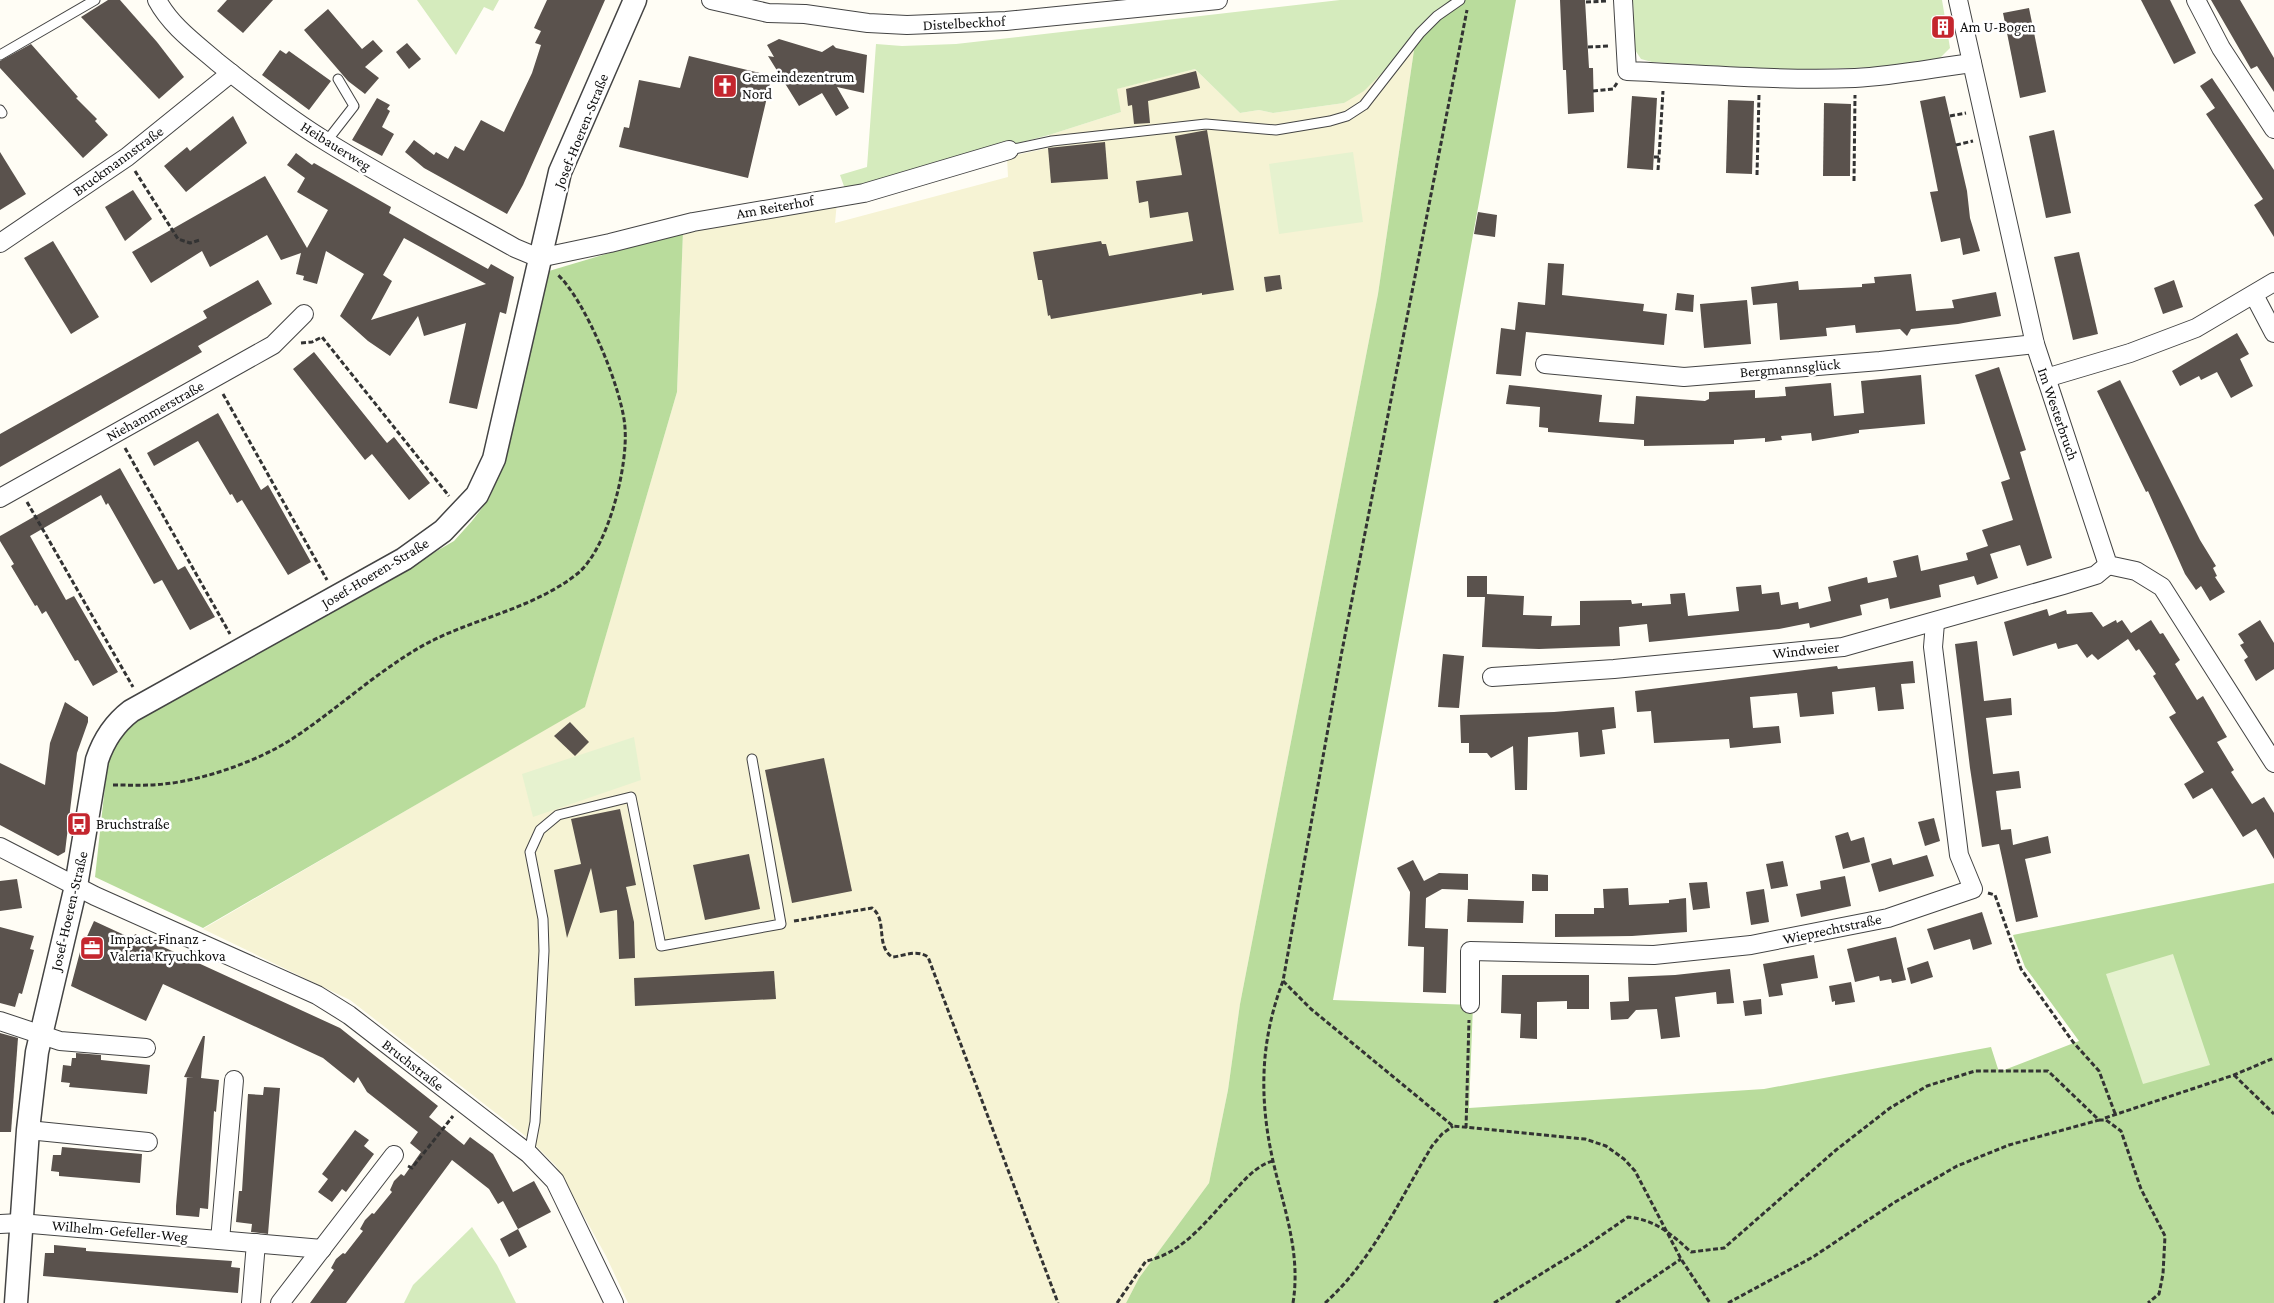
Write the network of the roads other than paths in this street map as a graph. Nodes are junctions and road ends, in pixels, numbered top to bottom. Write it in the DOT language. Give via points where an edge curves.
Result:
graph roads {
  1 [pos="95,0"];
  2 [pos="157,0"];
  3 [pos="635,0"];
  4 [pos="711,0"];
  5 [pos="1218,0"];
  6 [pos="1460,0"];
  7 [pos="1623,0"];
  8 [pos="1958,0"];
  9 [pos="2196,0"];
  10 [pos="1084,7"];
  11 [pos="0,55"];
  12 [pos="1972,63"];
  13 [pos="231,73"];
  14 [pos="338,79"];
  15 [pos="2274,129"];
  16 [pos="326,142"];
  17 [pos="1009,150"];
  18 [pos="0,244"];
  19 [pos="539,258"];
  20 [pos="2274,282"];
  21 [pos="2254,295"];
  22 [pos="304,314"];
  23 [pos="2274,333"];
  24 [pos="2035,344"];
  25 [pos="1545,364"];
  26 [pos="2046,378"];
  27 [pos="0,498"];
  28 [pos="2108,565"];
  29 [pos="1935,623"];
  30 [pos="1492,677"];
  31 [pos="2271,752"];
  32 [pos="752,759"];
  33 [pos="0,847"];
  34 [pos="76,886"];
  35 [pos="1470,1004"];
  36 [pos="0,1021"];
  37 [pos="40,1034"];
  38 [pos="146,1048"];
  39 [pos="234,1080"];
  40 [pos="28,1130"];
  41 [pos="148,1142"];
  42 [pos="529,1154"];
  43 [pos="394,1156"];
  44 [pos="10,1224"];
  45 [pos="220,1240"];
  46 [pos="256,1243"];
  47 [pos="322,1249"];
  48 [pos="16,1303"];
  49 [pos="251,1303"];
  50 [pos="280,1303"];
  51 [pos="614,1303"];
  1 -- 11 [label="lane"];
  2 -- 13 [label="street, Heibauerweg" via="172,22"];
  3 -- 19 [label="street, Josef-Hoeren-Straße" via="560,172"];
  4 -- 10 [label="street, Distelbeckhof" via="768,13 907,25 1006,21"];
  5 -- 10 [label="street, Distelbeckhof"];
  6 -- 17 [label="lane" via="1420,33 1364,105 1347,116 1276,130 1206,124 1052,141"];
  7 -- 12 [label="street" via="1627,71 1855,78"];
  8 -- 12 [label="street, Im Westerbruch"];
  9 -- 15 [label="street" via="2221,48"];
  12 -- 24 [label="street, Im Westerbruch"];
  13 -- 16 [label="street, Heibauerweg"];
  13 -- 18 [label="street, Bruckmannstraße" via="127,157"];
  14 -- 16 [label="lane" via="354,106"];
  16 -- 19 [label="street, Heibauerweg" via="515,248"];
  17 -- 19 [label="street, Am Reiterhof" via="864,193 693,222"];
  19 -- 34 [label="street, Josef-Hoeren-Straße" via="494,458 478,495 443,532 404,559 143,703 121,719 112,729 97,760"];
  20 -- 21 [label="street"];
  21 -- 23 [label="street"];
  21 -- 26 [label="street" via="2196,328 2130,353"];
  22 -- 27 [label="street, Niehammerstraße" via="273,345"];
  24 -- 25 [label="street, Bergmannsglück" via="1684,377"];
  24 -- 26 [label="street, Im Westerbruch"];
  26 -- 28 [label="street, Im Westerbruch"];
  28 -- 29 [label="street, Windweier" via="2096,575"];
  28 -- 31 [label="street" via="2136,571 2162,587"];
  29 -- 30 [label="street, Windweier" via="1843,647"];
  29 -- 35 [label="street, Wieprechtstraße" via="1933,647 1959,855 1972,889 1888,918 1752,945 1654,955 1470,951"];
  32 -- 42 [label="lane" via="781,924 661,946 631,797 558,815 540,830 530,852 543,919 544,951 535,1112"];
  33 -- 34 [label="street, Bruchstraße"];
  34 -- 37 [label="street, Josef-Hoeren-Straße"];
  34 -- 42 [label="street, Bruchstraße" via="317,994 350,1015"];
  36 -- 37 [label="street"];
  37 -- 38 [label="street" via="60,1041"];
  37 -- 40 [label="street, Josef-Hoeren-Straße"];
  39 -- 45 [label="street"];
  40 -- 41 [label="street"];
  40 -- 44 [label="street, Josef-Hoeren-Straße"];
  42 -- 51 [label="street, Bruchstraße" via="555,1181"];
  43 -- 47 [label="street"];
  44 -- 45 [label="street, Wilhelm-Gefeller-Weg"];
  44 -- 48 [label="street, Josef-Hoeren-Straße"];
  45 -- 46 [label="street, Wilhelm-Gefeller-Weg"];
  46 -- 47 [label="street, Wilhelm-Gefeller-Weg"];
  46 -- 49 [label="street"];
  47 -- 50 [label="street"];
}
